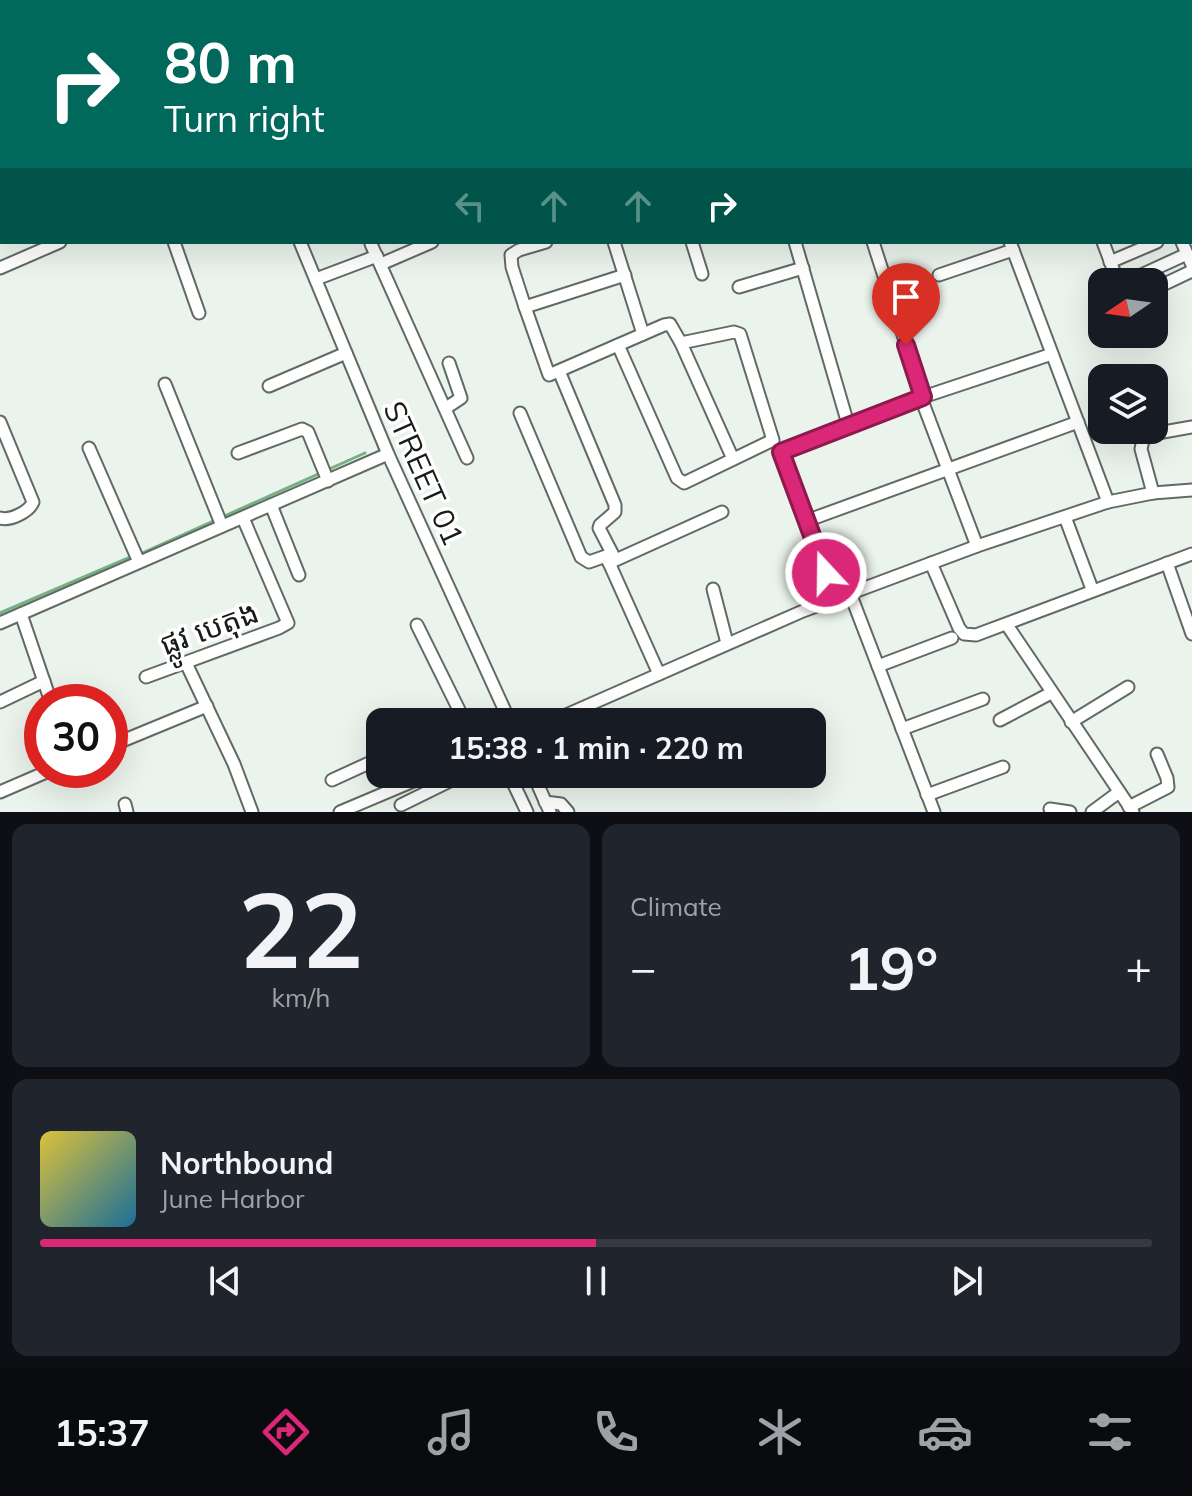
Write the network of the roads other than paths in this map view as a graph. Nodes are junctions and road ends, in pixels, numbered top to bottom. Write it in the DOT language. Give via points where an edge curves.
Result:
graph roads {
  1 [pos="55,244"];
  2 [pos="175,244"];
  3 [pos="301,244"];
  4 [pos="371,244"];
  5 [pos="426,244"];
  6 [pos="539,244"];
  7 [pos="615,244"];
  8 [pos="693,244"];
  9 [pos="796,244"];
  10 [pos="874,244"];
  11 [pos="1104,244"];
  12 [pos="1152,244"];
  13 [pos="1012,246"];
  14 [pos="1187,253"];
  15 [pos="379,260"];
  16 [pos="1110,262"];
  17 [pos="0,268"];
  18 [pos="803,268"];
  19 [pos="1112,268"];
  20 [pos="1155,268"];
  21 [pos="1192,271"];
  22 [pos="702,274"];
  23 [pos="625,275"];
  24 [pos="939,275"];
  25 [pos="316,279"];
  26 [pos="1168,282"];
  27 [pos="739,287"];
  28 [pos="525,307"];
  29 [pos="199,313"];
  30 [pos="643,334"];
  31 [pos="681,343"];
  32 [pos="618,345"];
  33 [pos="346,353"];
  34 [pos="1052,354"];
  35 [pos="449,363"];
  36 [pos="559,371"];
  37 [pos="165,384"];
  38 [pos="269,386"];
  39 [pos="922,397"];
  40 [pos="446,408"];
  41 [pos="520,413"];
  42 [pos="0,422"];
  43 [pos="1078,422"];
  44 [pos="848,424"];
  45 [pos="1192,427"];
  46 [pos="89,448"];
  47 [pos="238,453"];
  48 [pos="388,454"];
  49 [pos="467,458"];
  50 [pos="733,459"];
  51 [pos="948,470"];
  52 [pos="325,474"];
  53 [pos="1192,490"];
  54 [pos="1153,493"];
  55 [pos="1108,502"];
  56 [pos="271,505"];
  57 [pos="722,512"];
  58 [pos="1065,517"];
  59 [pos="0,518"];
  60 [pos="243,518"];
  61 [pos="220,520"];
  62 [pos="806,521"];
  63 [pos="977,546"];
  64 [pos="1192,554"];
  65 [pos="610,559"];
  66 [pos="138,561"];
  67 [pos="931,563"];
  68 [pos="1167,563"];
  69 [pos="299,575"];
  70 [pos="713,589"];
  71 [pos="1092,589"];
  72 [pos="850,593"];
  73 [pos="835,598"];
  74 [pos="21,614"];
  75 [pos="0,623"];
  76 [pos="417,625"];
  77 [pos="1007,625"];
  78 [pos="1192,634"];
  79 [pos="952,638"];
  80 [pos="727,643"];
  81 [pos="186,663"];
  82 [pos="878,666"];
  83 [pos="659,674"];
  84 [pos="146,677"];
  85 [pos="44,681"];
  86 [pos="45,684"];
  87 [pos="1128,687"];
  88 [pos="1051,693"];
  89 [pos="983,699"];
  90 [pos="0,702"];
  91 [pos="207,706"];
  92 [pos="457,708"];
  93 [pos="504,708"];
  94 [pos="582,708"];
  95 [pos="1000,720"];
  96 [pos="1071,722"];
  97 [pos="902,729"];
  98 [pos="128,739"];
  99 [pos="1157,754"];
  100 [pos="366,764"];
  101 [pos="1003,767"];
  102 [pos="332,780"];
  103 [pos="24,782"];
  104 [pos="397,788"];
  105 [pos="436,788"];
  106 [pos="515,788"];
  107 [pos="539,788"];
  108 [pos="0,792"];
  109 [pos="1119,792"];
  110 [pos="927,795"];
  111 [pos="373,798"];
  112 [pos="401,805"];
  113 [pos="548,807"];
  114 [pos="1050,809"];
  115 [pos="1131,809"];
  116 [pos="252,812"];
  117 [pos="340,812"];
  118 [pos="379,812"];
  119 [pos="526,812"];
  120 [pos="568,812"];
  121 [pos="934,812"];
  122 [pos="1070,812"];
  123 [pos="1092,812"];
  1 -- 17 [label="street"];
  2 -- 29 [label="street"];
  3 -- 25 [label="street, STREET 01"];
  4 -- 15 [label="street"];
  5 -- 15 [label="street"];
  6 -- 28 [label="street" via="511,255"];
  7 -- 23 [label="street"];
  8 -- 22 [label="street"];
  9 -- 18 [label="street"];
  10 -- 39 [label="street"];
  11 -- 16 [label="street"];
  12 -- 16 [label="street"];
  13 -- 24 [label="street"];
  13 -- 34 [label="street"];
  14 -- 20 [label="street"];
  15 -- 25 [label="street"];
  15 -- 40 [label="street"];
  16 -- 19 [label="street"];
  18 -- 27 [label="street"];
  18 -- 44 [label="street"];
  21 -- 26 [label="street"];
  23 -- 28 [label="street"];
  23 -- 30 [label="street"];
  25 -- 33 [label="street, STREET 01"];
  28 -- 36 [label="street" via="549,375"];
  30 -- 31 [label="street" via="670,324"];
  30 -- 32 [label="street"];
  31 -- 50 [label="street"];
  31 -- 50 [label="street" via="734,332 743,339 773,440"];
  32 -- 36 [label="street"];
  32 -- 50 [label="street" via="677,478 691,482"];
  33 -- 38 [label="street"];
  33 -- 48 [label="street, STREET 01"];
  34 -- 39 [label="street"];
  34 -- 43 [label="street"];
  35 -- 40 [label="street" via="461,398"];
  36 -- 65 [label="street" via="615,505 599,528"];
  37 -- 61 [label="street"];
  39 -- 44 [label="street"];
  39 -- 51 [label="street"];
  40 -- 49 [label="street"];
  41 -- 65 [label="street" via="581,557 589,562"];
  42 -- 59 [label="street" via="33,502 30,509"];
  43 -- 51 [label="street"];
  43 -- 55 [label="street"];
  44 -- 62 [label="street" via="781,452"];
  45 -- 54 [label="street" via="1143,440"];
  46 -- 66 [label="street"];
  47 -- 52 [label="street" via="302,429"];
  48 -- 52 [label="street"];
  48 -- 93 [label="street, STREET 01"];
  51 -- 62 [label="street"];
  51 -- 63 [label="street"];
  52 -- 56 [label="street"];
  53 -- 54 [label="street"];
  54 -- 55 [label="street"];
  55 -- 58 [label="street"];
  56 -- 60 [label="street"];
  56 -- 69 [label="street"];
  57 -- 65 [label="street"];
  58 -- 63 [label="street"];
  58 -- 71 [label="street"];
  60 -- 61 [label="street"];
  60 -- 81 [label="street, ផ្លូវ បេតុង" via="288,623"];
  61 -- 66 [label="street"];
  62 -- 73 [label="street"];
  63 -- 67 [label="street"];
  64 -- 68 [label="street"];
  65 -- 83 [label="street"];
  66 -- 74 [label="street"];
  67 -- 72 [label="street"];
  67 -- 77 [label="street" via="964,634"];
  68 -- 71 [label="street"];
  68 -- 78 [label="street"];
  70 -- 80 [label="street"];
  71 -- 77 [label="street"];
  72 -- 73 [label="street"];
  72 -- 82 [label="street"];
  73 -- 80 [label="street"];
  74 -- 75 [label="street"];
  74 -- 85 [label="street"];
  76 -- 92 [label="street"];
  77 -- 88 [label="street"];
  79 -- 82 [label="street"];
  80 -- 83 [label="street"];
  81 -- 84 [label="street, ផ្លូវ បេតុង"];
  81 -- 91 [label="street"];
  82 -- 97 [label="street"];
  83 -- 94 [label="street"];
  85 -- 86 [label="street"];
  85 -- 90 [label="street"];
  87 -- 96 [label="street"];
  88 -- 95 [label="street"];
  88 -- 96 [label="street"];
  89 -- 97 [label="street"];
  91 -- 98 [label="street"];
  91 -- 116 [label="street"];
  96 -- 109 [label="street"];
  97 -- 110 [label="street"];
  99 -- 115 [label="street" via="1168,787"];
  100 -- 102 [label="street"];
  101 -- 110 [label="street"];
  103 -- 108 [label="street"];
  104 -- 111 [label="street"];
  105 -- 112 [label="street"];
  106 -- 119 [label="street"];
  107 -- 113 [label="street"];
  109 -- 115 [label="street"];
  109 -- 123 [label="street"];
  110 -- 121 [label="street"];
  111 -- 117 [label="street"];
  111 -- 118 [label="street"];
  113 -- 120 [label="street" via="561,804"];
  114 -- 122 [label="street"];
}
